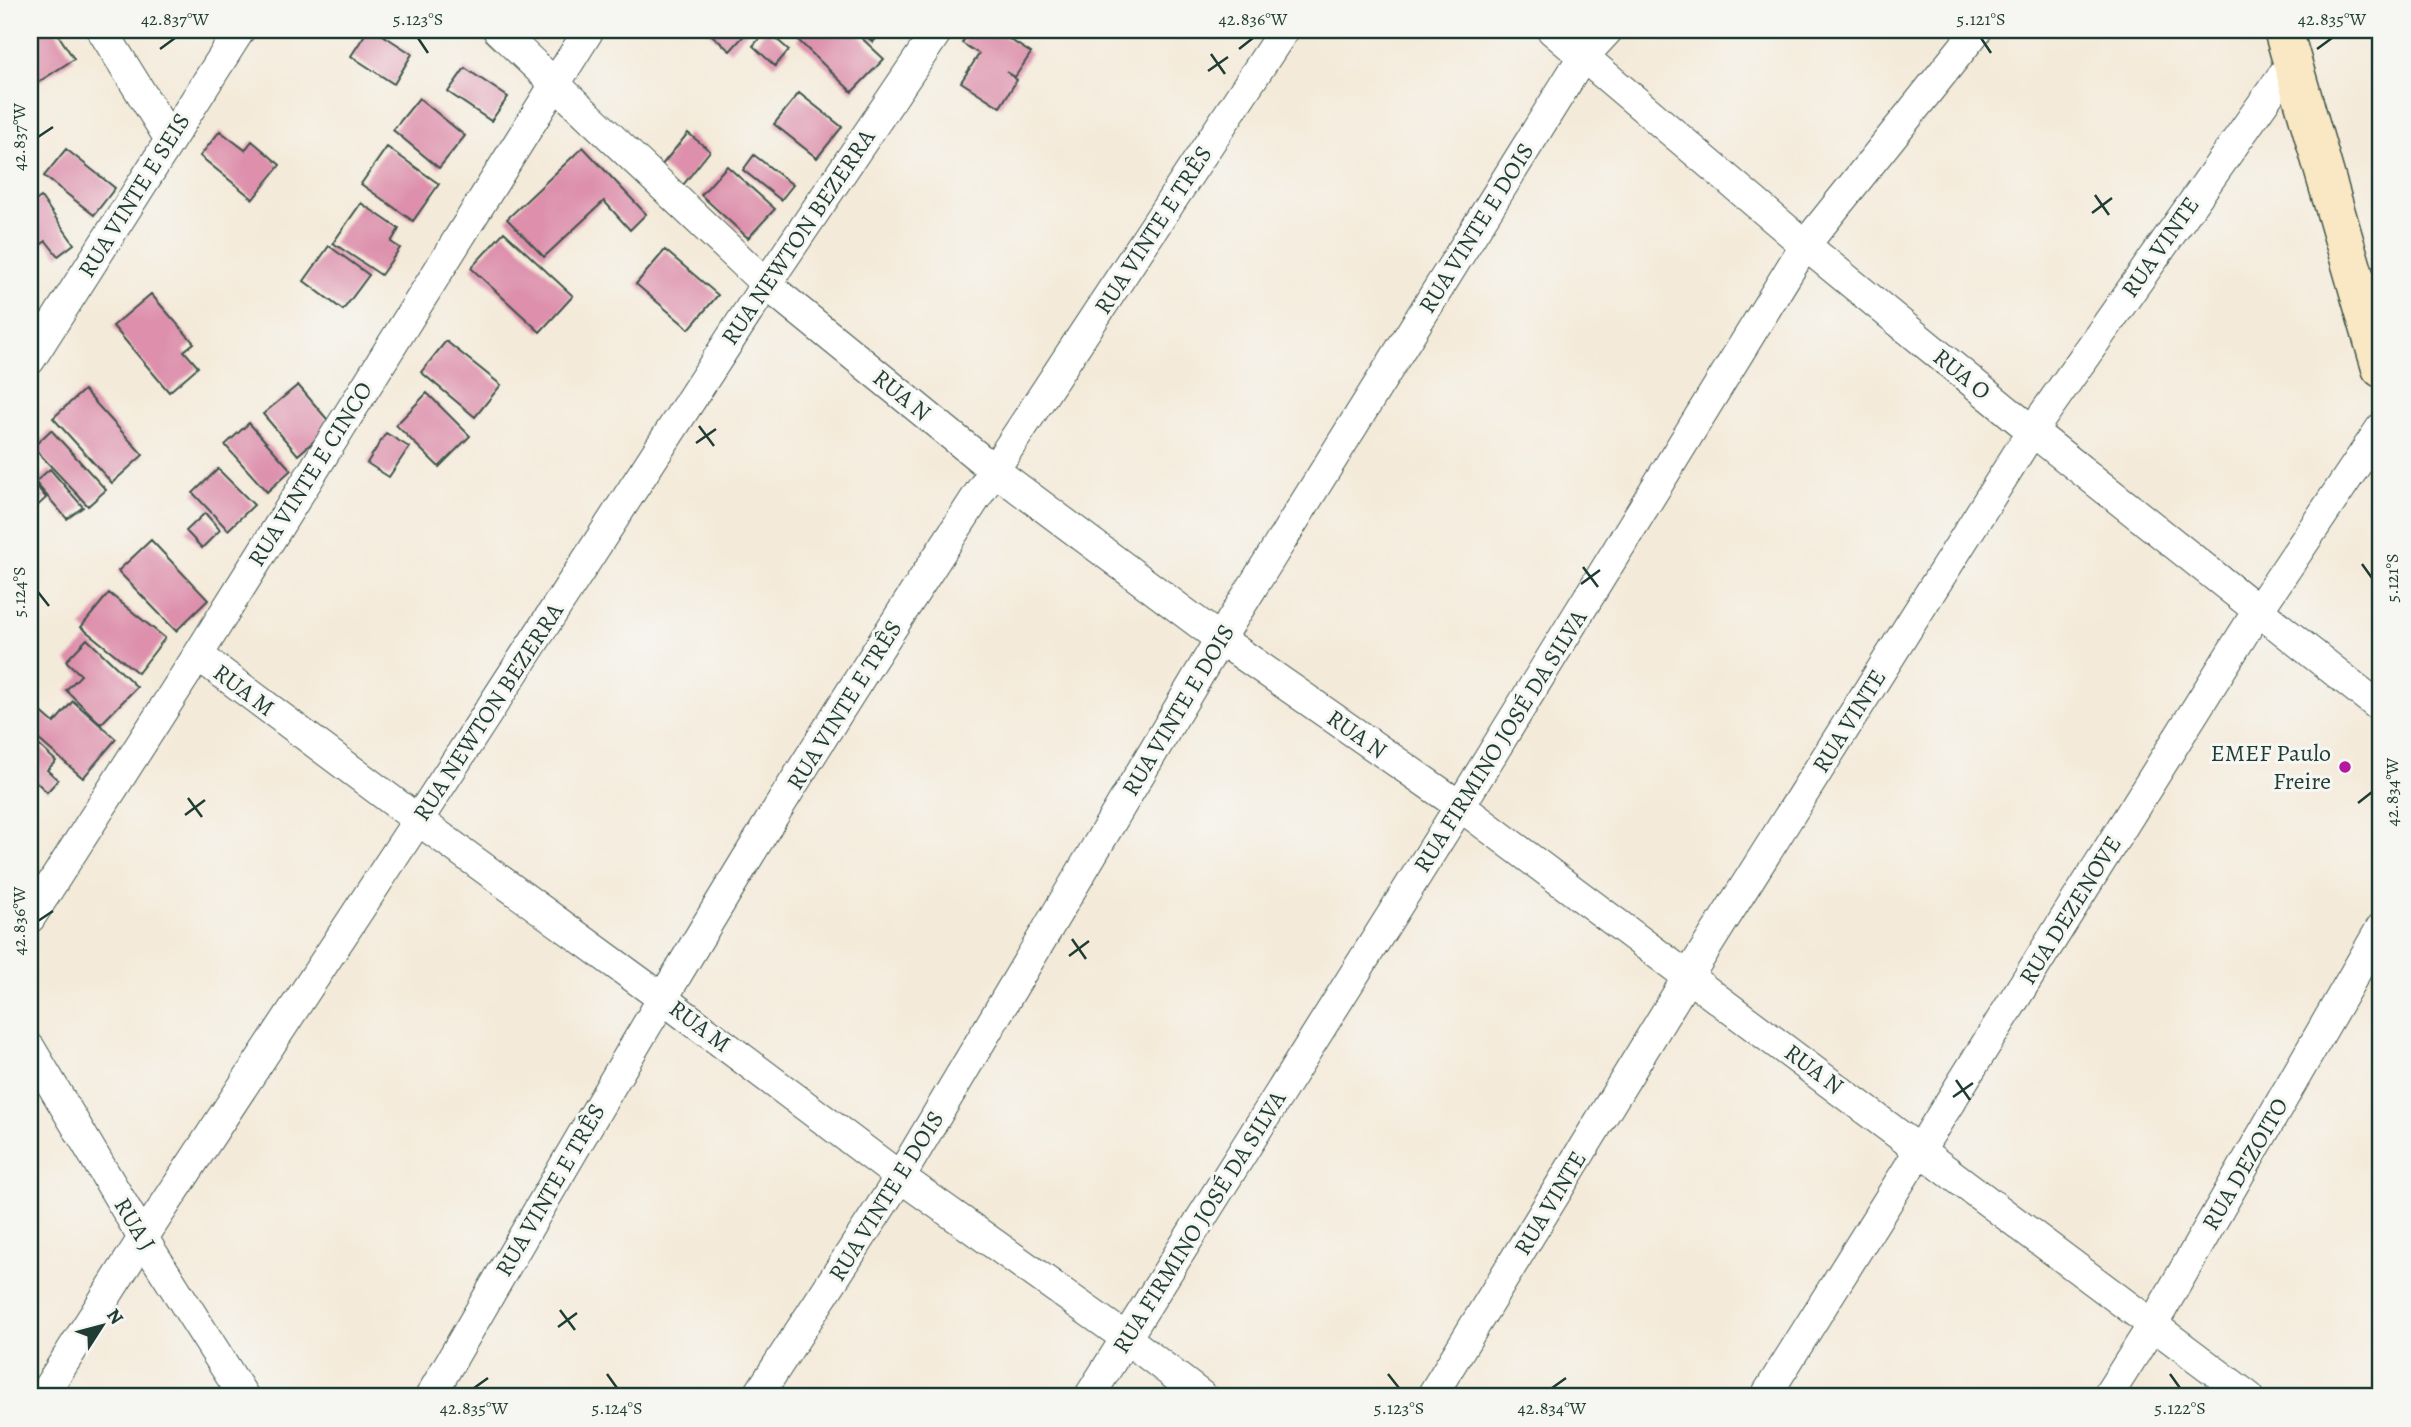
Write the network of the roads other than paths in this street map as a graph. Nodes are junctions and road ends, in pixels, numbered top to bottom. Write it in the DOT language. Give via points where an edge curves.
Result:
graph roads {
  1 [pos="102,30"];
  2 [pos="240,30"];
  3 [pos="498,30"];
  4 [pos="589,30"];
  5 [pos="938,30"];
  6 [pos="1284,30"];
  7 [pos="1552,30"];
  8 [pos="1608,30"];
  9 [pos="1978,30"];
  10 [pos="2288,46"];
  11 [pos="1582,58"];
  12 [pos="555,83"];
  13 [pos="169,138"];
  14 [pos="1805,245"];
  15 [pos="765,284"];
  16 [pos="30,360"];
  17 [pos="2381,368"];
  18 [pos="2381,428"];
  19 [pos="2032,431"];
  20 [pos="994,470"];
  21 [pos="2258,612"];
  22 [pos="1220,639"];
  23 [pos="198,655"];
  24 [pos="2381,708"];
  25 [pos="1460,806"];
  26 [pos="418,820"];
  27 [pos="30,918"];
  28 [pos="2381,928"];
  29 [pos="1689,975"];
  30 [pos="662,998"];
  31 [pos="30,1048"];
  32 [pos="1920,1149"];
  33 [pos="900,1177"];
  34 [pos="144,1238"];
  35 [pos="2152,1326"];
  36 [pos="1126,1338"];
  37 [pos="42,1397"];
  38 [pos="244,1397"];
  39 [pos="430,1397"];
  40 [pos="757,1397"];
  41 [pos="1088,1397"];
  42 [pos="1203,1397"];
  43 [pos="1431,1397"];
  44 [pos="1765,1397"];
  45 [pos="2107,1397"];
  46 [pos="2249,1397"];
  1 -- 13 [label="street"];
  2 -- 13 [label="street, RUA VINTE E SEIS"];
  3 -- 12 [label="street, RUA N"];
  4 -- 12 [label="street, RUA VINTE E CINCO"];
  5 -- 15 [label="street, RUA NEWTON BEZERRA"];
  6 -- 20 [label="street, RUA VINTE E TRÊS"];
  7 -- 11 [label="street, RUA O"];
  8 -- 11 [label="street, RUA VINTE E DOIS"];
  9 -- 14 [label="street, RUA FIRMINO JOSÉ DA SILVA"];
  10 -- 17 [label="main road"];
  10 -- 19 [label="street, RUA VINTE"];
  11 -- 14 [label="street, RUA O"];
  11 -- 22 [label="street, RUA VINTE E DOIS"];
  12 -- 15 [label="street, RUA N"];
  12 -- 23 [label="street, RUA VINTE E CINCO"];
  13 -- 16 [label="street, RUA VINTE E SEIS"];
  14 -- 19 [label="street, RUA O"];
  14 -- 25 [label="street, RUA FIRMINO JOSÉ DA SILVA"];
  15 -- 20 [label="street, RUA N"];
  15 -- 26 [label="street, RUA NEWTON BEZERRA"];
  18 -- 21 [label="street, RUA DEZENOVE"];
  19 -- 21 [label="street, RUA O"];
  19 -- 29 [label="street, RUA VINTE"];
  20 -- 22 [label="street, RUA N"];
  20 -- 30 [label="street, RUA VINTE E TRÊS" via="815,748"];
  21 -- 24 [label="street, RUA O"];
  21 -- 32 [label="street, RUA DEZENOVE"];
  22 -- 25 [label="street, RUA N"];
  22 -- 33 [label="street, RUA VINTE E DOIS"];
  23 -- 26 [label="street, RUA M"];
  23 -- 27 [label="street, RUA VINTE E CINCO"];
  25 -- 29 [label="street, RUA N"];
  25 -- 36 [label="street, RUA FIRMINO JOSÉ DA SILVA"];
  26 -- 30 [label="street, RUA M"];
  26 -- 34 [label="street, RUA NEWTON BEZERRA"];
  28 -- 35 [label="street, RUA DEZOITO"];
  29 -- 32 [label="street, RUA N"];
  29 -- 43 [label="street, RUA VINTE"];
  30 -- 33 [label="street, RUA M"];
  30 -- 39 [label="street, RUA VINTE E TRÊS"];
  31 -- 34 [label="street, RUA J"];
  32 -- 35 [label="street, RUA N"];
  32 -- 44 [label="street, RUA DEZENOVE"];
  33 -- 36 [label="street, RUA M"];
  33 -- 40 [label="street, RUA VINTE E DOIS"];
  34 -- 37 [label="street, RUA NEWTON BEZERRA"];
  34 -- 38 [label="street, RUA J"];
  35 -- 45 [label="street, RUA DEZOITO"];
  35 -- 46 [label="street, RUA N"];
  36 -- 41 [label="street, RUA FIRMINO JOSÉ DA SILVA"];
  36 -- 42 [label="street, RUA M"];
}
